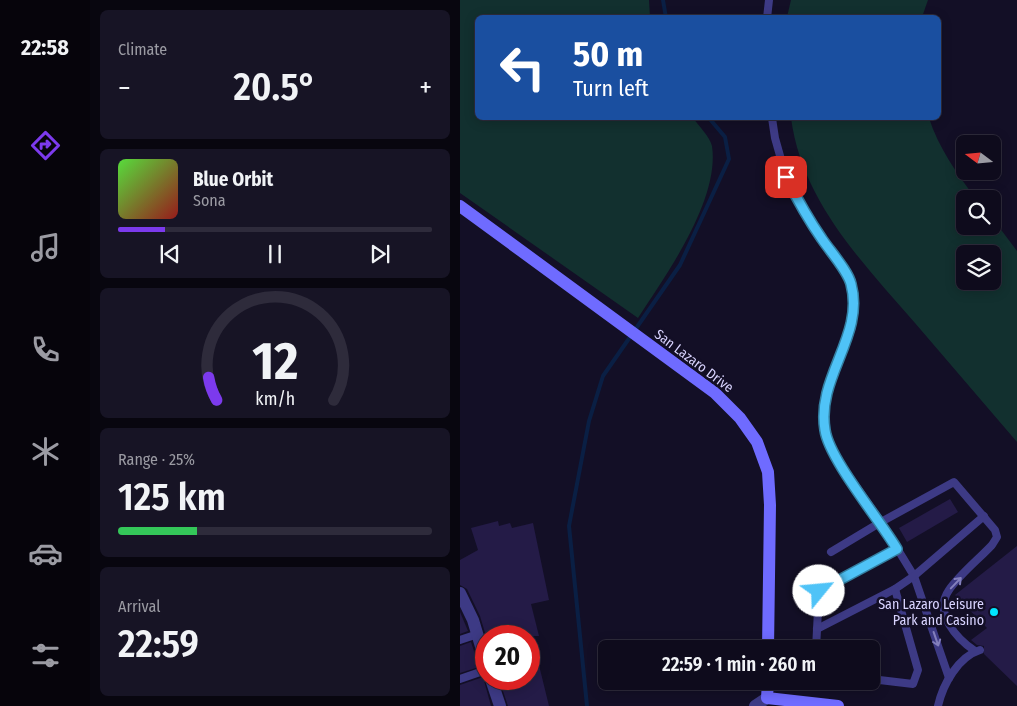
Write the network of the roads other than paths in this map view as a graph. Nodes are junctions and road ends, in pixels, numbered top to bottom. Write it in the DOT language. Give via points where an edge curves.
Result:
graph roads {
  1 [pos="769,0"];
  2 [pos="767,15"];
  3 [pos="772,120"];
  4 [pos="460,206"];
  5 [pos="984,516"];
  6 [pos="880,522"];
  7 [pos="897,549"];
  8 [pos="831,552"];
  9 [pos="914,576"];
  10 [pos="895,589"];
  11 [pos="460,592"];
  12 [pos="475,627"];
  13 [pos="817,629"];
  14 [pos="475,635"];
  15 [pos="460,640"];
  16 [pos="768,640"];
  17 [pos="816,640"];
  18 [pos="475,674"];
  19 [pos="949,678"];
  20 [pos="460,679"];
  21 [pos="880,680"];
  22 [pos="494,690"];
  23 [pos="767,702"];
  24 [pos="498,706"];
  25 [pos="755,706"];
  26 [pos="838,706"];
  27 [pos="938,706"];
  1 -- 2 [label="lane"];
  3 -- 6 [label="lane" via="786,177 802,210 851,282 854,302 852,327 824,400 825,431 835,456"];
  4 -- 16 [label="street, San Lazaro Drive" via="715,392 740,418 757,442 768,472"];
  5 -- 6 [label="lane" via="954,482"];
  5 -- 9 [label="lane"];
  19 -- 5 [label="lane, one-way" via="978,650 964,644 949,626 945,603 948,591 997,537"];
  6 -- 7 [label="lane"];
  6 -- 8 [label="lane"];
  7 -- 9 [label="lane"];
  7 -- 13 [label="lane" via="819,591"];
  9 -- 10 [label="lane"];
  9 -- 19 [label="lane, one-way"];
  10 -- 13 [label="lane"];
  10 -- 21 [label="lane" via="918,670 913,684"];
  11 -- 12 [label="street"];
  13 -- 17 [label="lane"];
  14 -- 15 [label="lane"];
  18 -- 20 [label="lane"];
  19 -- 27 [label="lane"];
  22 -- 24 [label="street"];
  23 -- 25 [label="street"];
  23 -- 26 [label="street"];
}
